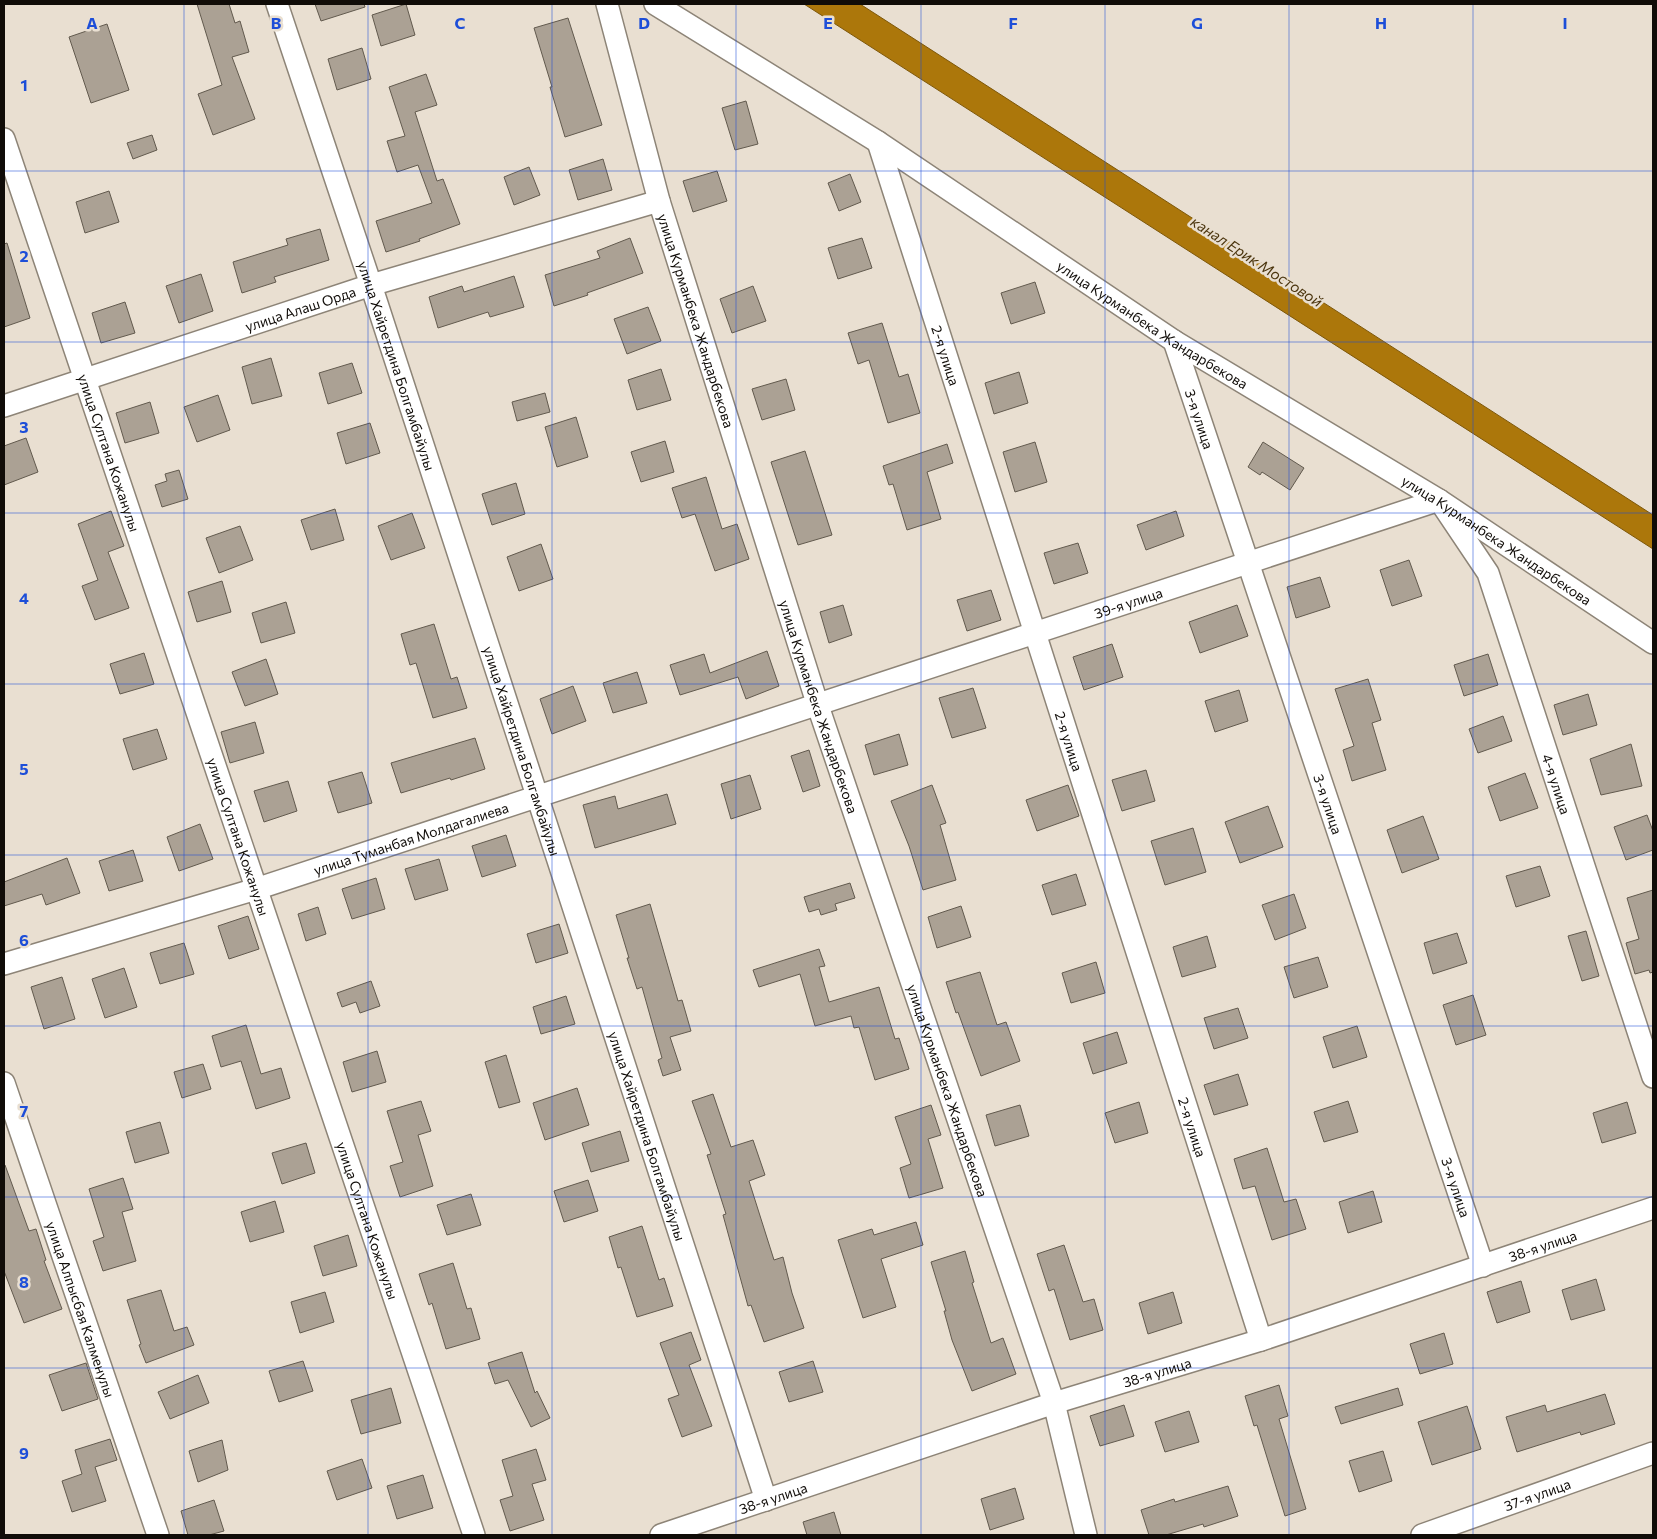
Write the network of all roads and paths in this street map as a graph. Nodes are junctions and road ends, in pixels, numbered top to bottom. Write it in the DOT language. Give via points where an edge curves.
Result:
graph roads {
  1 [pos="277,4"];
  2 [pos="607,4"];
  3 [pos="655,4"];
  4 [pos="4,139"];
  5 [pos="878,142"];
  6 [pos="659,200"];
  7 [pos="371,285"];
  8 [pos="1174,341"];
  9 [pos="85,380"];
  10 [pos="4,406"];
  11 [pos="1439,500"];
  12 [pos="1248,564"];
  13 [pos="1035,634"];
  14 [pos="1653,643"];
  15 [pos="818,706"];
  16 [pos="538,797"];
  17 [pos="256,889"];
  18 [pos="4,964"];
  19 [pos="1653,1076"];
  20 [pos="4,1084"];
  21 [pos="1653,1208"];
  22 [pos="1483,1266"];
  23 [pos="1261,1340"];
  24 [pos="1054,1403"];
  25 [pos="1653,1452"];
  26 [pos="766,1500"];
  27 [pos="158,1535"];
  28 [pos="474,1535"];
  29 [pos="661,1535"];
  30 [pos="1086,1535"];
  31 [pos="1422,1535"];
  1 -- 7 [label="street, улица Хайретдина Болгамбайулы"];
  2 -- 6 [label="street, улица Курманбека Жандарбекова"];
  3 -- 5 [label="street, улица Курманбека Жандарбекова"];
  4 -- 9 [label="street, улица Султана Кожанулы"];
  5 -- 8 [label="street, улица Курманбека Жандарбекова"];
  5 -- 13 [label="street, 2-я улица"];
  6 -- 7 [label="street, улица Алаш Орда"];
  6 -- 15 [label="street, улица Курманбека Жандарбекова"];
  7 -- 9 [label="street, улица Алаш Орда"];
  7 -- 16 [label="street, улица Хайретдина Болгамбайулы"];
  8 -- 11 [label="street, улица Курманбека Жандарбекова"];
  8 -- 12 [label="street, 3-я улица"];
  9 -- 10 [label="street, улица Алаш Орда"];
  9 -- 17 [label="street, улица Султана Кожанулы"];
  11 -- 12 [label="street, 39-я улица"];
  11 -- 14 [label="street, улица Курманбека Жандарбекова"];
  11 -- 19 [label="street, 4-я улица" via="1488,573"];
  12 -- 13 [label="street, 39-я улица"];
  12 -- 22 [label="street, 3-я улица"];
  13 -- 15 [label="street, 39-я улица"];
  13 -- 23 [label="street, 2-я улица"];
  15 -- 16 [label="street, улица Туманбая Молдагалиева"];
  15 -- 24 [label="street, улица Курманбека Жандарбекова"];
  16 -- 17 [label="street, улица Туманбая Молдагалиева"];
  16 -- 26 [label="street, улица Хайретдина Болгамбайулы"];
  17 -- 18 [label="street, улица Туманбая Молдагалиева"];
  17 -- 28 [label="street, улица Султана Кожанулы"];
  20 -- 27 [label="street, улица Алпысбая Калменулы"];
  21 -- 22 [label="street, 38-я улица"];
  22 -- 23 [label="street, 38-я улица"];
  23 -- 24 [label="street, 38-я улица"];
  24 -- 26 [label="street, 38-я улица"];
  24 -- 30 [label="street, улица Курманбека Жандарбекова"];
  25 -- 31 [label="street, 37-я улица"];
  26 -- 29 [label="street, 38-я улица"];
}
